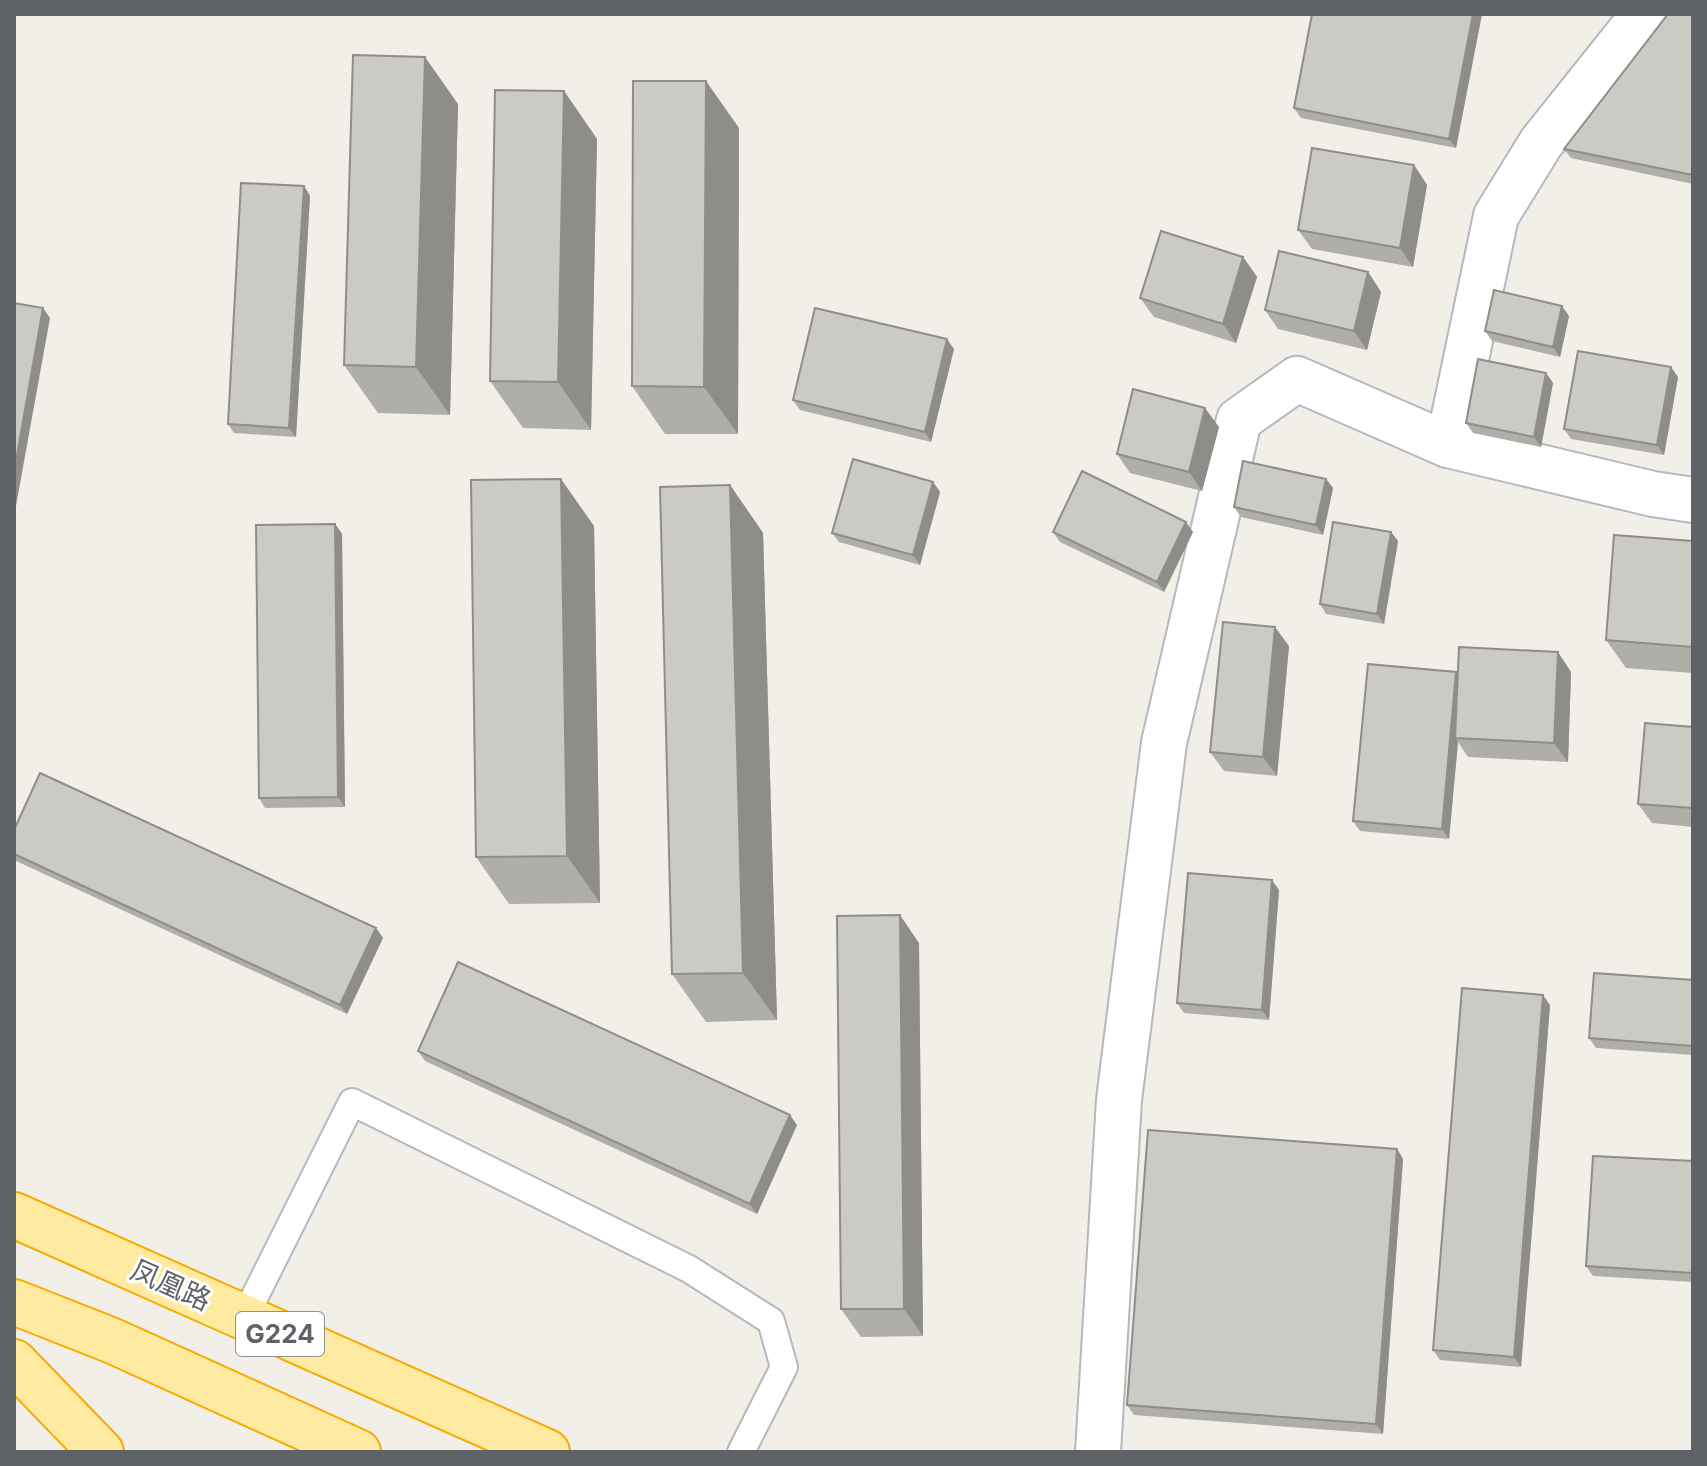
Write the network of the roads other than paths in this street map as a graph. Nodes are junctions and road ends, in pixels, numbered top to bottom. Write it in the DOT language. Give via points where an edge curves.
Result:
graph roads {
  1 [pos="1644,14"];
  2 [pos="1448,445"];
  3 [pos="1693,500"];
  4 [pos="14,1215"];
  5 [pos="14,1302"];
  6 [pos="244,1318"];
  7 [pos="14,1362"];
  8 [pos="101,1452"];
  9 [pos="358,1452"];
  10 [pos="547,1452"];
  11 [pos="741,1452"];
  12 [pos="1098,1452"];
  1 -- 2 [label="street" via="1541,143 1496,216"];
  2 -- 3 [label="street"];
  2 -- 12 [label="street" via="1297,379 1239,420 1164,743 1119,1100"];
  4 -- 6 [label="highway, 凤凰路 / G224"];
  5 -- 9 [label="highway"];
  6 -- 10 [label="highway, 凤凰路 / G224"];
  6 -- 11 [label="lane" via="352,1102 689,1269 771,1321 784,1367"];
  7 -- 8 [label="highway"];
}
